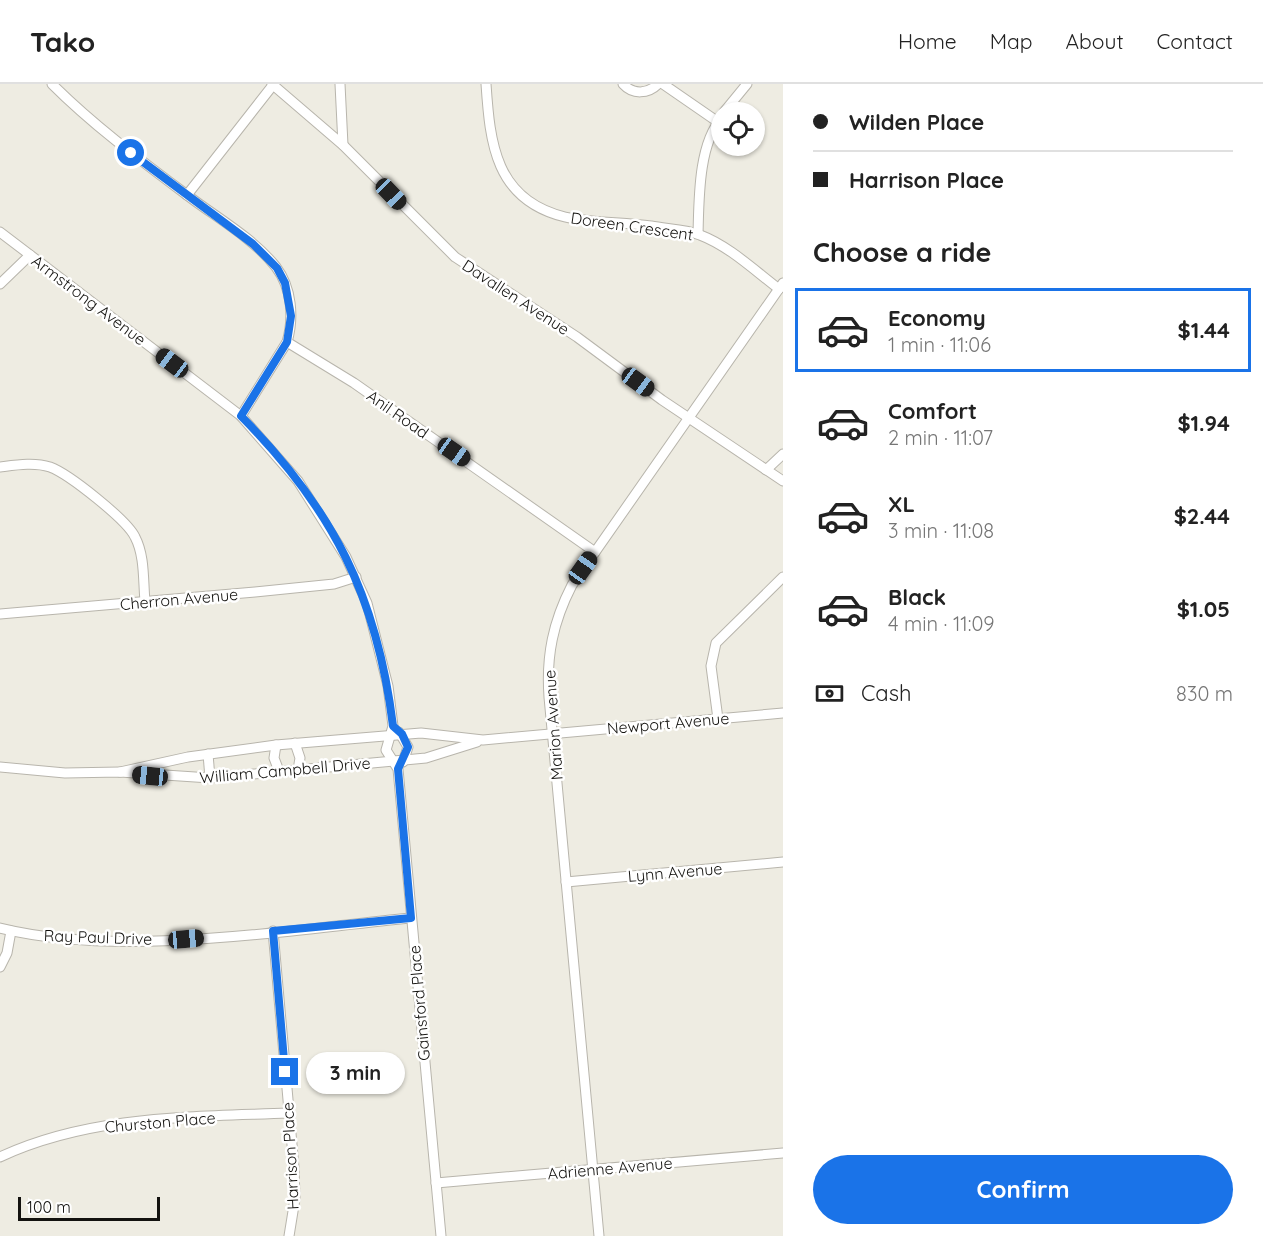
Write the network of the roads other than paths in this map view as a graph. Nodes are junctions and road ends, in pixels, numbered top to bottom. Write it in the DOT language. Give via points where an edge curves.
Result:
graph roads {
  1 [pos="52,84"];
  2 [pos="272,84"];
  3 [pos="340,84"];
  4 [pos="486,84"];
  5 [pos="623,84"];
  6 [pos="658,84"];
  7 [pos="663,84"];
  8 [pos="747,84"];
  9 [pos="732,102"];
  10 [pos="711,114"];
  11 [pos="343,145"];
  12 [pos="711,145"];
  13 [pos="188,195"];
  14 [pos="0,232"];
  15 [pos="698,234"];
  16 [pos="30,255"];
  17 [pos="0,284"];
  18 [pos="781,286"];
  19 [pos="287,342"];
  20 [pos="241,416"];
  21 [pos="689,416"];
  22 [pos="783,454"];
  23 [pos="0,467"];
  24 [pos="766,470"];
  25 [pos="783,481"];
  26 [pos="595,552"];
  27 [pos="356,577"];
  28 [pos="783,577"];
  29 [pos="145,601"];
  30 [pos="0,614"];
  31 [pos="783,713"];
  32 [pos="718,719"];
  33 [pos="391,731"];
  34 [pos="402,734"];
  35 [pos="553,734"];
  36 [pos="483,740"];
  37 [pos="296,743"];
  38 [pos="276,745"];
  39 [pos="208,754"];
  40 [pos="404,760"];
  41 [pos="395,765"];
  42 [pos="0,767"];
  43 [pos="298,770"];
  44 [pos="279,771"];
  45 [pos="120,772"];
  46 [pos="210,778"];
  47 [pos="783,862"];
  48 [pos="567,882"];
  49 [pos="411,918"];
  50 [pos="0,928"];
  51 [pos="11,931"];
  52 [pos="273,931"];
  53 [pos="0,967"];
  54 [pos="288,1113"];
  55 [pos="783,1153"];
  56 [pos="0,1156"];
  57 [pos="592,1170"];
  58 [pos="436,1183"];
  59 [pos="289,1236"];
  60 [pos="441,1236"];
  61 [pos="599,1236"];
  1 -- 13 [label="street" via="131,153"];
  2 -- 11 [label="street, Davallen Avenue"];
  2 -- 13 [label="street"];
  3 -- 11 [label="street"];
  4 -- 15 [label="street, Doreen Crescent" via="495,157 509,181 531,201 567,218 625,222"];
  5 -- 6 [label="street" via="635,92 645,92"];
  7 -- 10 [label="street"];
  8 -- 9 [label="street"];
  11 -- 21 [label="street, Davallen Avenue" via="455,257"];
  12 -- 15 [label="street" via="703,168"];
  13 -- 19 [label="street" via="253,244 277,268 291,308"];
  14 -- 16 [label="street, Armstrong Avenue"];
  15 -- 18 [label="street, Doreen Crescent"];
  16 -- 17 [label="street"];
  16 -- 20 [label="street, Armstrong Avenue"];
  18 -- 21 [label="street, Marion Avenue"];
  19 -- 20 [label="street"];
  19 -- 26 [label="street, Anil Road" via="354,383"];
  20 -- 27 [label="street, Armstrong Avenue" via="298,481"];
  21 -- 24 [label="street, Davallen Avenue"];
  21 -- 26 [label="street, Marion Avenue"];
  22 -- 24 [label="street"];
  23 -- 29 [label="street" via="49,467 121,519 139,548"];
  24 -- 25 [label="street, Davallen Avenue"];
  26 -- 35 [label="street, Marion Avenue" via="572,585 553,629 548,651"];
  27 -- 29 [label="street, Cherron Avenue" via="334,584"];
  27 -- 33 [label="street, Armstrong Avenue" via="381,653"];
  28 -- 32 [label="street" via="717,643 711,666"];
  29 -- 30 [label="street, Cherron Avenue"];
  31 -- 32 [label="street, Newport Avenue"];
  32 -- 35 [label="street, Newport Avenue"];
  33 -- 34 [label="street"];
  33 -- 37 [label="street, William Campbell Drive"];
  33 -- 41 [label="street, Armstrong Avenue" via="386,750"];
  34 -- 36 [label="street, William Campbell Drive"];
  34 -- 40 [label="street" via="408,747"];
  35 -- 36 [label="street, William Campbell Drive"];
  35 -- 48 [label="street, Marion Avenue"];
  36 -- 40 [label="street, William Campbell Drive" via="426,758"];
  37 -- 38 [label="street, William Campbell Drive"];
  37 -- 43 [label="street"];
  38 -- 39 [label="street, William Campbell Drive"];
  38 -- 44 [label="street" via="274,758"];
  39 -- 45 [label="street, William Campbell Drive"];
  39 -- 46 [label="street"];
  40 -- 41 [label="street, William Campbell Drive"];
  41 -- 43 [label="street, William Campbell Drive"];
  41 -- 49 [label="street, Gainsford Place"];
  42 -- 45 [label="street, William Campbell Drive" via="65,773"];
  43 -- 44 [label="street, William Campbell Drive"];
  44 -- 46 [label="street, William Campbell Drive"];
  45 -- 46 [label="street, William Campbell Drive"];
  47 -- 48 [label="street, Lynn Avenue"];
  48 -- 57 [label="street, Marion Avenue"];
  49 -- 52 [label="street, Ray Paul Drive"];
  49 -- 58 [label="street, Gainsford Place"];
  50 -- 51 [label="street, Ray Paul Drive"];
  51 -- 52 [label="street, Ray Paul Drive" via="107,940 186,939"];
  51 -- 53 [label="street"];
  52 -- 54 [label="street, Harrison Place"];
  54 -- 56 [label="street, Churston Place" via="122,1123 31,1143"];
  54 -- 59 [label="street, Harrison Place" via="295,1199"];
  55 -- 57 [label="street, Adrienne Avenue"];
  57 -- 58 [label="street, Adrienne Avenue"];
  57 -- 61 [label="street, Marion Avenue"];
  58 -- 60 [label="street, Gainsford Place"];
}
